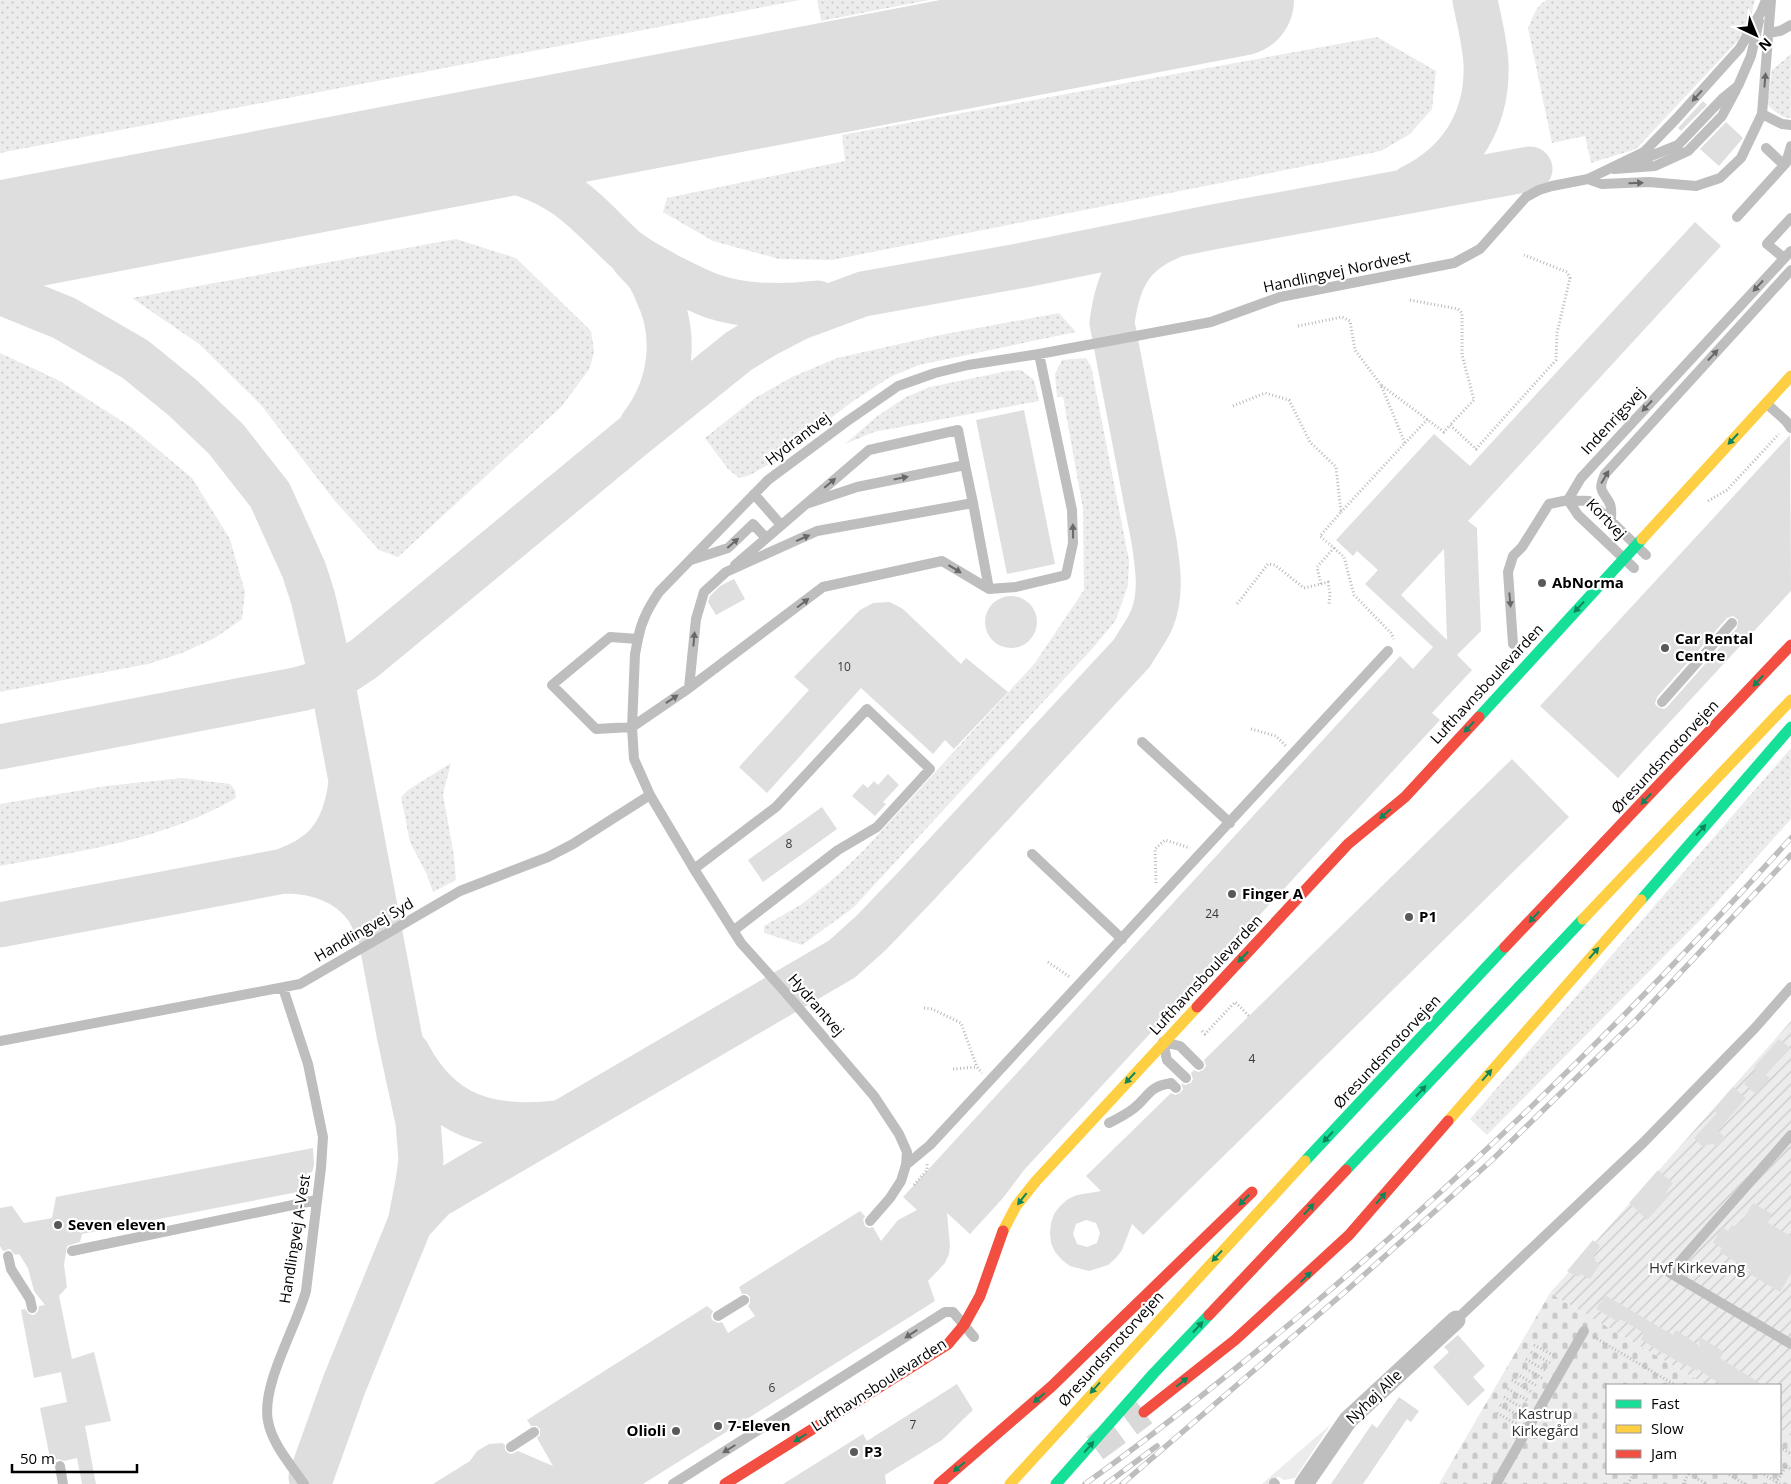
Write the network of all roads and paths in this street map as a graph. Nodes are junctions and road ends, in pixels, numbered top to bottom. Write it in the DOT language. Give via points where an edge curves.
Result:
graph roads {
  1 [pos="1766,0"];
  2 [pos="1771,0"];
  3 [pos="1761,12"];
  4 [pos="1791,25"];
  5 [pos="1768,33"];
  6 [pos="1762,114"];
  7 [pos="1791,126"];
  8 [pos="1791,146"];
  9 [pos="1766,148"];
  10 [pos="1784,165"];
  11 [pos="1605,170"];
  12 [pos="1588,179"];
  13 [pos="1737,217"];
  14 [pos="1791,218"];
  15 [pos="1788,254"];
  16 [pos="1524,255"];
  17 [pos="1791,270"];
  18 [pos="1410,300"];
  19 [pos="1298,326"];
  20 [pos="1039,354"];
  21 [pos="1791,376"];
  22 [pos="1381,385"];
  23 [pos="1786,402"];
  24 [pos="1766,403"];
  25 [pos="1233,406"];
  26 [pos="1773,416"];
  27 [pos="1428,419"];
  28 [pos="1450,425"];
  29 [pos="1789,425"];
  30 [pos="1405,444"];
  31 [pos="965,465"];
  32 [pos="754,494"];
  33 [pos="1568,500"];
  34 [pos="973,503"];
  35 [pos="804,505"];
  36 [pos="1702,507"];
  37 [pos="1341,512"];
  38 [pos="1611,521"];
  39 [pos="782,524"];
  40 [pos="766,538"];
  41 [pos="1636,545"];
  42 [pos="1649,551"];
  43 [pos="1624,558"];
  44 [pos="690,560"];
  45 [pos="1631,571"];
  46 [pos="726,572"];
  47 [pos="1320,584"];
  48 [pos="989,589"];
  49 [pos="1237,604"];
  50 [pos="1329,604"];
  51 [pos="1732,623"];
  52 [pos="638,639"];
  53 [pos="1513,644"];
  54 [pos="1791,645"];
  55 [pos="1388,651"];
  56 [pos="689,688"];
  57 [pos="1791,700"];
  58 [pos="1662,702"];
  59 [pos="632,727"];
  60 [pos="1791,727"];
  61 [pos="1251,729"];
  62 [pos="1142,742"];
  63 [pos="1294,754"];
  64 [pos="650,795"];
  65 [pos="1230,823"];
  66 [pos="1032,854"];
  67 [pos="1202,854"];
  68 [pos="694,868"];
  69 [pos="1159,899"];
  70 [pos="733,931"];
  71 [pos="1122,939"];
  72 [pos="1791,987"];
  73 [pos="283,988"];
  74 [pos="924,1008"];
  75 [pos="1249,1016"];
  76 [pos="1198,1027"];
  77 [pos="0,1042"];
  78 [pos="1163,1042"];
  79 [pos="1180,1046"];
  80 [pos="1397,1063"];
  81 [pos="1199,1065"];
  82 [pos="1161,1067"];
  83 [pos="976,1068"];
  84 [pos="953,1069"];
  85 [pos="1186,1078"];
  86 [pos="990,1081"];
  87 [pos="1176,1088"];
  88 [pos="1106,1127"];
  89 [pos="1316,1132"];
  90 [pos="1791,1135"];
  91 [pos="1781,1147"];
  92 [pos="1791,1152"];
  93 [pos="906,1165"];
  94 [pos="1259,1186"];
  95 [pos="317,1200"];
  96 [pos="870,1221"];
  97 [pos="72,1251"];
  98 [pos="8,1256"];
  99 [pos="744,1300"];
  100 [pos="32,1308"];
  101 [pos="718,1316"];
  102 [pos="1456,1320"];
  103 [pos="964,1325"];
  104 [pos="1584,1332"];
  105 [pos="974,1337"];
  106 [pos="1534,1344"];
  107 [pos="1791,1344"];
  108 [pos="1531,1352"];
  109 [pos="1526,1359"];
  110 [pos="1523,1367"];
  111 [pos="1517,1374"];
  112 [pos="1512,1380"];
  113 [pos="1673,1384"];
  114 [pos="1508,1389"];
  115 [pos="1547,1396"];
  116 [pos="1504,1397"];
  117 [pos="1500,1405"];
  118 [pos="1144,1412"];
  119 [pos="1497,1414"];
  120 [pos="534,1432"];
  121 [pos="511,1447"];
  122 [pos="1781,1464"];
  123 [pos="60,1466"];
  124 [pos="1786,1466"];
  125 [pos="1791,1470"];
  126 [pos="1691,1474"];
  127 [pos="1728,1474"];
  128 [pos="1763,1474"];
  129 [pos="733,1482"];
  130 [pos="1778,1483"];
  131 [pos="63,1484"];
  132 [pos="304,1484"];
  133 [pos="673,1484"];
  134 [pos="939,1484"];
  135 [pos="1010,1484"];
  136 [pos="1056,1484"];
  137 [pos="1304,1484"];
  138 [pos="1496,1484"];
  139 [pos="1707,1484"];
  140 [pos="1745,1484"];
  1 -- 3 [label="lane"];
  2 -- 5 [label="lane"];
  3 -- 11 [label="lane, one-way" via="1740,48 1676,120 1644,152"];
  3 -- 11 [label="lane" via="1752,56 1738,86 1678,145 1642,160"];
  4 -- 5 [label="lane"];
  6 -- 5 [label="lane, one-way"];
  6 -- 7 [label="lane"];
  12 -- 6 [label="lane, one-way" via="1602,184 1649,182 1696,186 1720,178 1741,158"];
  8 -- 10 [label="lane"];
  9 -- 10 [label="lane"];
  10 -- 13 [label="lane"];
  11 -- 12 [label="lane"];
  12 -- 20 [label="lane, Handlingvej Nordvest" via="1552,186 1526,197 1480,249 1454,263 1280,297 1211,322"];
  14 -- 15 [label="lane" via="1767,244"];
  15 -- 33 [label="lane, Indenrigsvej, one-way" via="1581,478"];
  16 -- 28 [label="path" via="1567,272 1570,278 1557,333 1556,360 1476,449"];
  38 -- 17 [label="lane, Indenrigsvej, one-way" via="1611,506 1600,491 1605,474"];
  18 -- 28 [label="path" via="1458,309 1462,313 1462,355 1474,400"];
  19 -- 22 [label="path" via="1342,317 1350,321 1355,350"];
  20 -- 32 [label="lane, Hydrantvej" via="968,365 898,386 768,480"];
  48 -- 20 [label="lane, one-way" via="1016,587 1066,575 1073,543 1072,510"];
  21 -- 24 [label="main road, Lufthavnsboulevarden"];
  22 -- 27 [label="path"];
  22 -- 30 [label="path"];
  23 -- 26 [label="main road"];
  24 -- 26 [label="lane"];
  24 -- 41 [label="main road, Lufthavnsboulevarden, one-way"];
  25 -- 37 [label="path" via="1265,393 1289,400 1310,442 1336,467"];
  26 -- 29 [label="lane"];
  27 -- 28 [label="path" via="1444,432"];
  27 -- 30 [label="path"];
  29 -- 36 [label="path" via="1727,490"];
  30 -- 37 [label="path"];
  31 -- 34 [label="lane"];
  35 -- 31 [label="lane, one-way" via="857,487"];
  35 -- 31 [label="lane, one-way" via="869,450 958,430"];
  32 -- 39 [label="lane"];
  32 -- 44 [label="lane, Hydrantvej"];
  33 -- 38 [label="lane" via="1589,501"];
  33 -- 43 [label="lane, Kortvej" via="1578,515"];
  33 -- 53 [label="lane, one-way" via="1549,504 1514,556 1508,572"];
  46 -- 34 [label="lane, one-way" via="817,531"];
  34 -- 48 [label="lane"];
  35 -- 39 [label="lane"];
  37 -- 47 [label="path" via="1320,536 1334,548 1317,567"];
  38 -- 41 [label="lane"];
  39 -- 40 [label="lane"];
  44 -- 40 [label="lane, one-way" via="728,548 753,524"];
  40 -- 46 [label="lane"];
  41 -- 42 [label="lane"];
  41 -- 43 [label="main road, Lufthavnsboulevarden"];
  42 -- 45 [label="main road"];
  43 -- 45 [label="lane, Kortvej"];
  43 -- 78 [label="main road, Lufthavnsboulevarden, one-way" via="1405,797 1348,844"];
  44 -- 52 [label="lane, Hydrantvej" via="651,604"];
  56 -- 46 [label="lane, one-way" via="696,619 704,592"];
  47 -- 49 [label="path" via="1304,588 1268,564"];
  47 -- 50 [label="path" via="1328,582"];
  56 -- 48 [label="lane, one-way" via="824,587 942,561"];
  51 -- 58 [label="lane"];
  52 -- 59 [label="lane, Hydrantvej"];
  52 -- 59 [label="lane" via="610,636 552,685 596,730"];
  54 -- 80 [label="main road, Øresundsmotorvejen, one-way"];
  55 -- 63 [label="lane"];
  59 -- 56 [label="lane, one-way"];
  136 -- 57 [label="main road, one-way" via="1154,1373"];
  59 -- 64 [label="lane" via="634,759"];
  118 -- 60 [label="main road, one-way" via="1235,1340 1348,1235"];
  61 -- 63 [label="path" via="1276,736"];
  62 -- 65 [label="lane"];
  63 -- 65 [label="lane"];
  64 -- 68 [label="lane, Hydrantvej"];
  64 -- 73 [label="lane, Handlingvej Syd" via="556,853 460,892 300,984"];
  65 -- 67 [label="lane"];
  66 -- 71 [label="lane"];
  67 -- 69 [label="lane"];
  67 -- 69 [label="path" via="1165,840 1155,849 1156,896"];
  68 -- 70 [label="lane, Hydrantvej"];
  68 -- 70 [label="lane" via="776,807 867,709 930,770 877,827 838,850"];
  69 -- 71 [label="lane"];
  70 -- 93 [label="lane, Hydrantvej" via="874,1096 899,1134 907,1152"];
  71 -- 86 [label="lane"];
  72 -- 102 [label="lane" via="1643,1144"];
  73 -- 77 [label="lane, Handlingvej Syd"];
  73 -- 95 [label="lane, Handlingvej A-Vest" via="308,1064 323,1137"];
  74 -- 83 [label="path" via="961,1023"];
  75 -- 76 [label="path" via="1235,1002 1205,1034"];
  76 -- 79 [label="main road, Lufthavnsboulevarden"];
  78 -- 79 [label="lane"];
  78 -- 82 [label="lane"];
  78 -- 103 [label="main road, Lufthavnsboulevarden, one-way" via="1016,1206 1001,1234 980,1296"];
  79 -- 81 [label="lane"];
  79 -- 82 [label="main road, Lufthavnsboulevarden"];
  80 -- 89 [label="main road"];
  80 -- 135 [label="main road, Øresundsmotorvejen, one-way" via="1123,1357"];
  82 -- 85 [label="lane"];
  82 -- 88 [label="main road, Lufthavnsboulevarden"];
  83 -- 84 [label="path"];
  83 -- 86 [label="path"];
  86 -- 93 [label="lane" via="930,1145"];
  87 -- 88 [label="lane" via="1170,1083 1150,1090 1134,1109"];
  90 -- 91 [label="lane"];
  91 -- 92 [label="lane"];
  91 -- 107 [label="lane" via="1670,1273"];
  93 -- 96 [label="lane" via="901,1181"];
  94 -- 134 [label="main road, one-way" via="1051,1387"];
  95 -- 97 [label="lane"];
  95 -- 132 [label="lane, Handlingvej A-Vest" via="302,1307 269,1390 267,1407 274,1437"];
  98 -- 100 [label="lane" via="11,1269 30,1299"];
  99 -- 101 [label="lane"];
  102 -- 137 [label="street, Nyhøj Alle" via="1348,1420"];
  103 -- 105 [label="lane"];
  103 -- 129 [label="main road, Lufthavnsboulevarden, one-way" via="948,1344"];
  103 -- 133 [label="lane, one-way" via="953,1312 946,1312"];
  104 -- 113 [label="path"];
  104 -- 115 [label="lane"];
  106 -- 115 [label="path"];
  108 -- 115 [label="path"];
  109 -- 115 [label="path"];
  110 -- 115 [label="path"];
  111 -- 115 [label="path"];
  112 -- 115 [label="path"];
  114 -- 115 [label="path"];
  115 -- 116 [label="path"];
  115 -- 117 [label="path"];
  115 -- 119 [label="path"];
  115 -- 138 [label="lane"];
  120 -- 121 [label="lane"];
  122 -- 124 [label="path"];
  123 -- 131 [label="lane"];
  124 -- 125 [label="path"];
  124 -- 130 [label="path"];
  126 -- 139 [label="path"];
  127 -- 140 [label="path"];
  128 -- 130 [label="path"];
}
